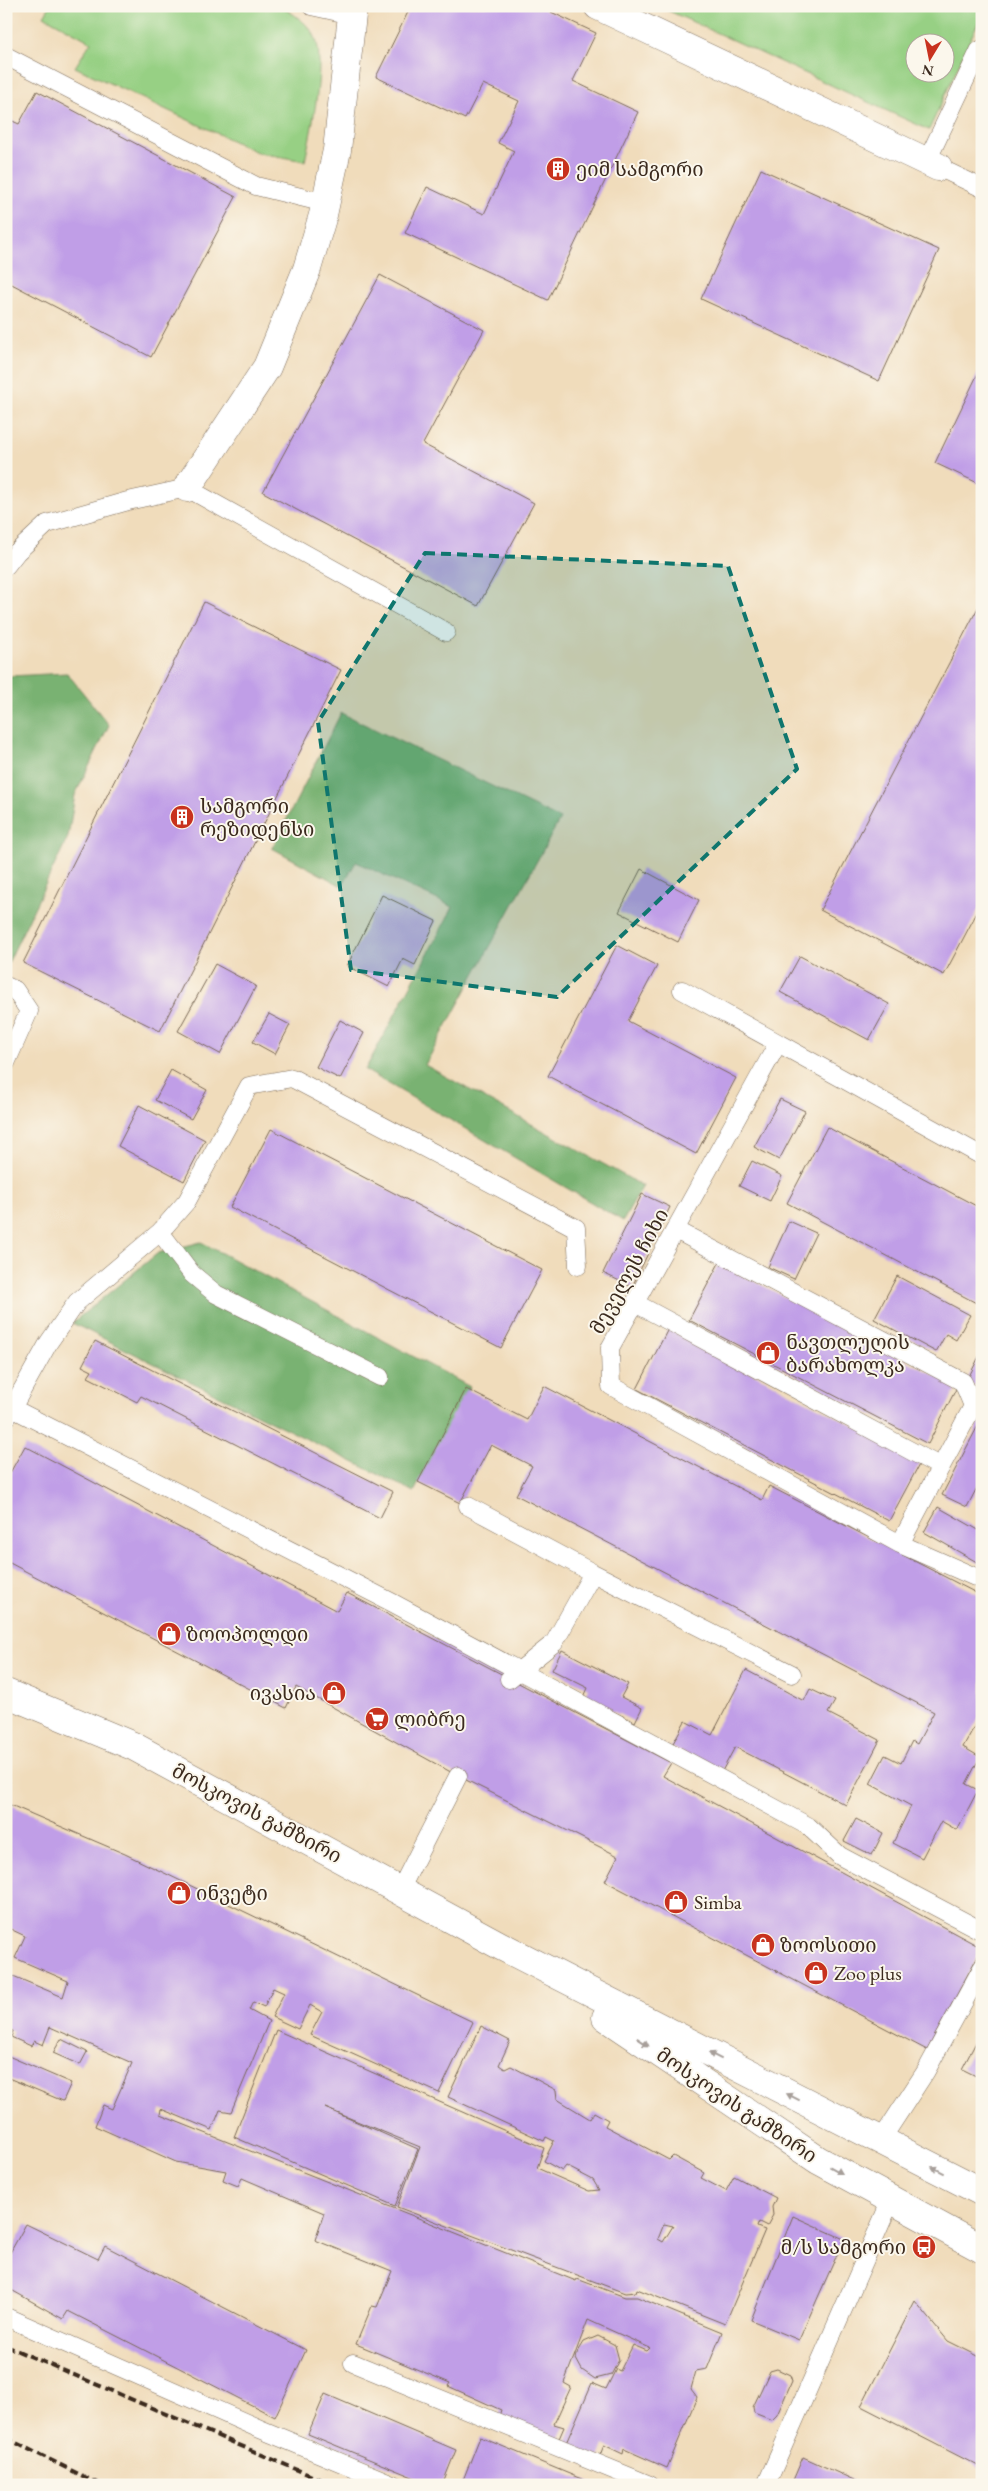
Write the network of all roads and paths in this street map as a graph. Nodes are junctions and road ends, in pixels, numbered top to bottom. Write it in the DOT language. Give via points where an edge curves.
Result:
graph roads {
  1 [pos="311,6"];
  2 [pos="598,6"];
  3 [pos="352,11"];
  4 [pos="982,49"];
  5 [pos="6,56"];
  6 [pos="932,164"];
  7 [pos="980,181"];
  8 [pos="325,203"];
  9 [pos="187,488"];
  10 [pos="12,549"];
  11 [pos="6,566"];
  12 [pos="446,632"];
  13 [pos="6,986"];
  14 [pos="682,990"];
  15 [pos="778,1043"];
  16 [pos="6,1063"];
  17 [pos="982,1156"];
  18 [pos="676,1230"];
  19 [pos="160,1232"];
  20 [pos="578,1266"];
  21 [pos="635,1303"];
  22 [pos="380,1377"];
  23 [pos="9,1413"];
  24 [pos="941,1467"];
  25 [pos="468,1506"];
  26 [pos="900,1544"];
  27 [pos="593,1573"];
  28 [pos="982,1580"];
  29 [pos="514,1674"];
  30 [pos="792,1674"];
  31 [pos="6,1693"];
  32 [pos="458,1776"];
  33 [pos="400,1890"];
  34 [pos="982,1931"];
  35 [pos="501,1946"];
  36 [pos="982,1968"];
  37 [pos="881,2140"];
  38 [pos="982,2192"];
  39 [pos="891,2200"];
  40 [pos="982,2249"];
  41 [pos="6,2317"];
  42 [pos="353,2363"];
  43 [pos="396,2485"];
  44 [pos="650,2485"];
  45 [pos="766,2485"];
  1 -- 3 [label="lane"];
  2 -- 6 [label="main road"];
  3 -- 8 [label="main road" via="337,150"];
  4 -- 6 [label="lane" via="978,51"];
  5 -- 8 [label="lane" via="256,186"];
  6 -- 7 [label="lane"];
  8 -- 9 [label="main road" via="307,269 266,367"];
  9 -- 10 [label="lane" via="47,524"];
  9 -- 12 [label="lane"];
  10 -- 11 [label="lane"];
  13 -- 16 [label="lane" via="15,990 29,1011"];
  14 -- 15 [label="lane"];
  15 -- 17 [label="lane"];
  15 -- 18 [label="lane, მეველეს ჩიხი"];
  18 -- 21 [label="lane, მეველეს ჩიხი"];
  18 -- 24 [label="lane" via="963,1382 973,1406"];
  19 -- 20 [label="lane" via="186,1201 249,1086 292,1078 576,1228"];
  19 -- 22 [label="lane" via="192,1274 216,1294"];
  19 -- 23 [label="lane" via="77,1302 48,1342"];
  21 -- 24 [label="lane"];
  21 -- 26 [label="lane, მეველეს ჩიხი" via="610,1348 611,1386"];
  23 -- 29 [label="lane"];
  24 -- 26 [label="lane"];
  25 -- 27 [label="lane"];
  26 -- 28 [label="lane, მეველეს ჩიხი"];
  27 -- 29 [label="lane" via="554,1643"];
  27 -- 30 [label="lane"];
  29 -- 34 [label="lane" via="808,1826 840,1856"];
  31 -- 33 [label="main road, მოსკოვის გამზირი" via="133,1746"];
  32 -- 33 [label="lane"];
  33 -- 35 [label="main road, მოსკოვის გამზირი"];
  37 -- 35 [label="main road, მოსკოვის გამზირი, one-way"];
  35 -- 39 [label="main road, მოსკოვის გამზირი, one-way" via="818,2160"];
  36 -- 37 [label="lane" via="926,2071"];
  38 -- 37 [label="main road, მოსკოვის გამზირი, one-way"];
  39 -- 40 [label="main road, მოსკოვის გამზირი"];
  39 -- 45 [label="lane"];
  41 -- 43 [label="lane"];
  42 -- 44 [label="lane"];
}
